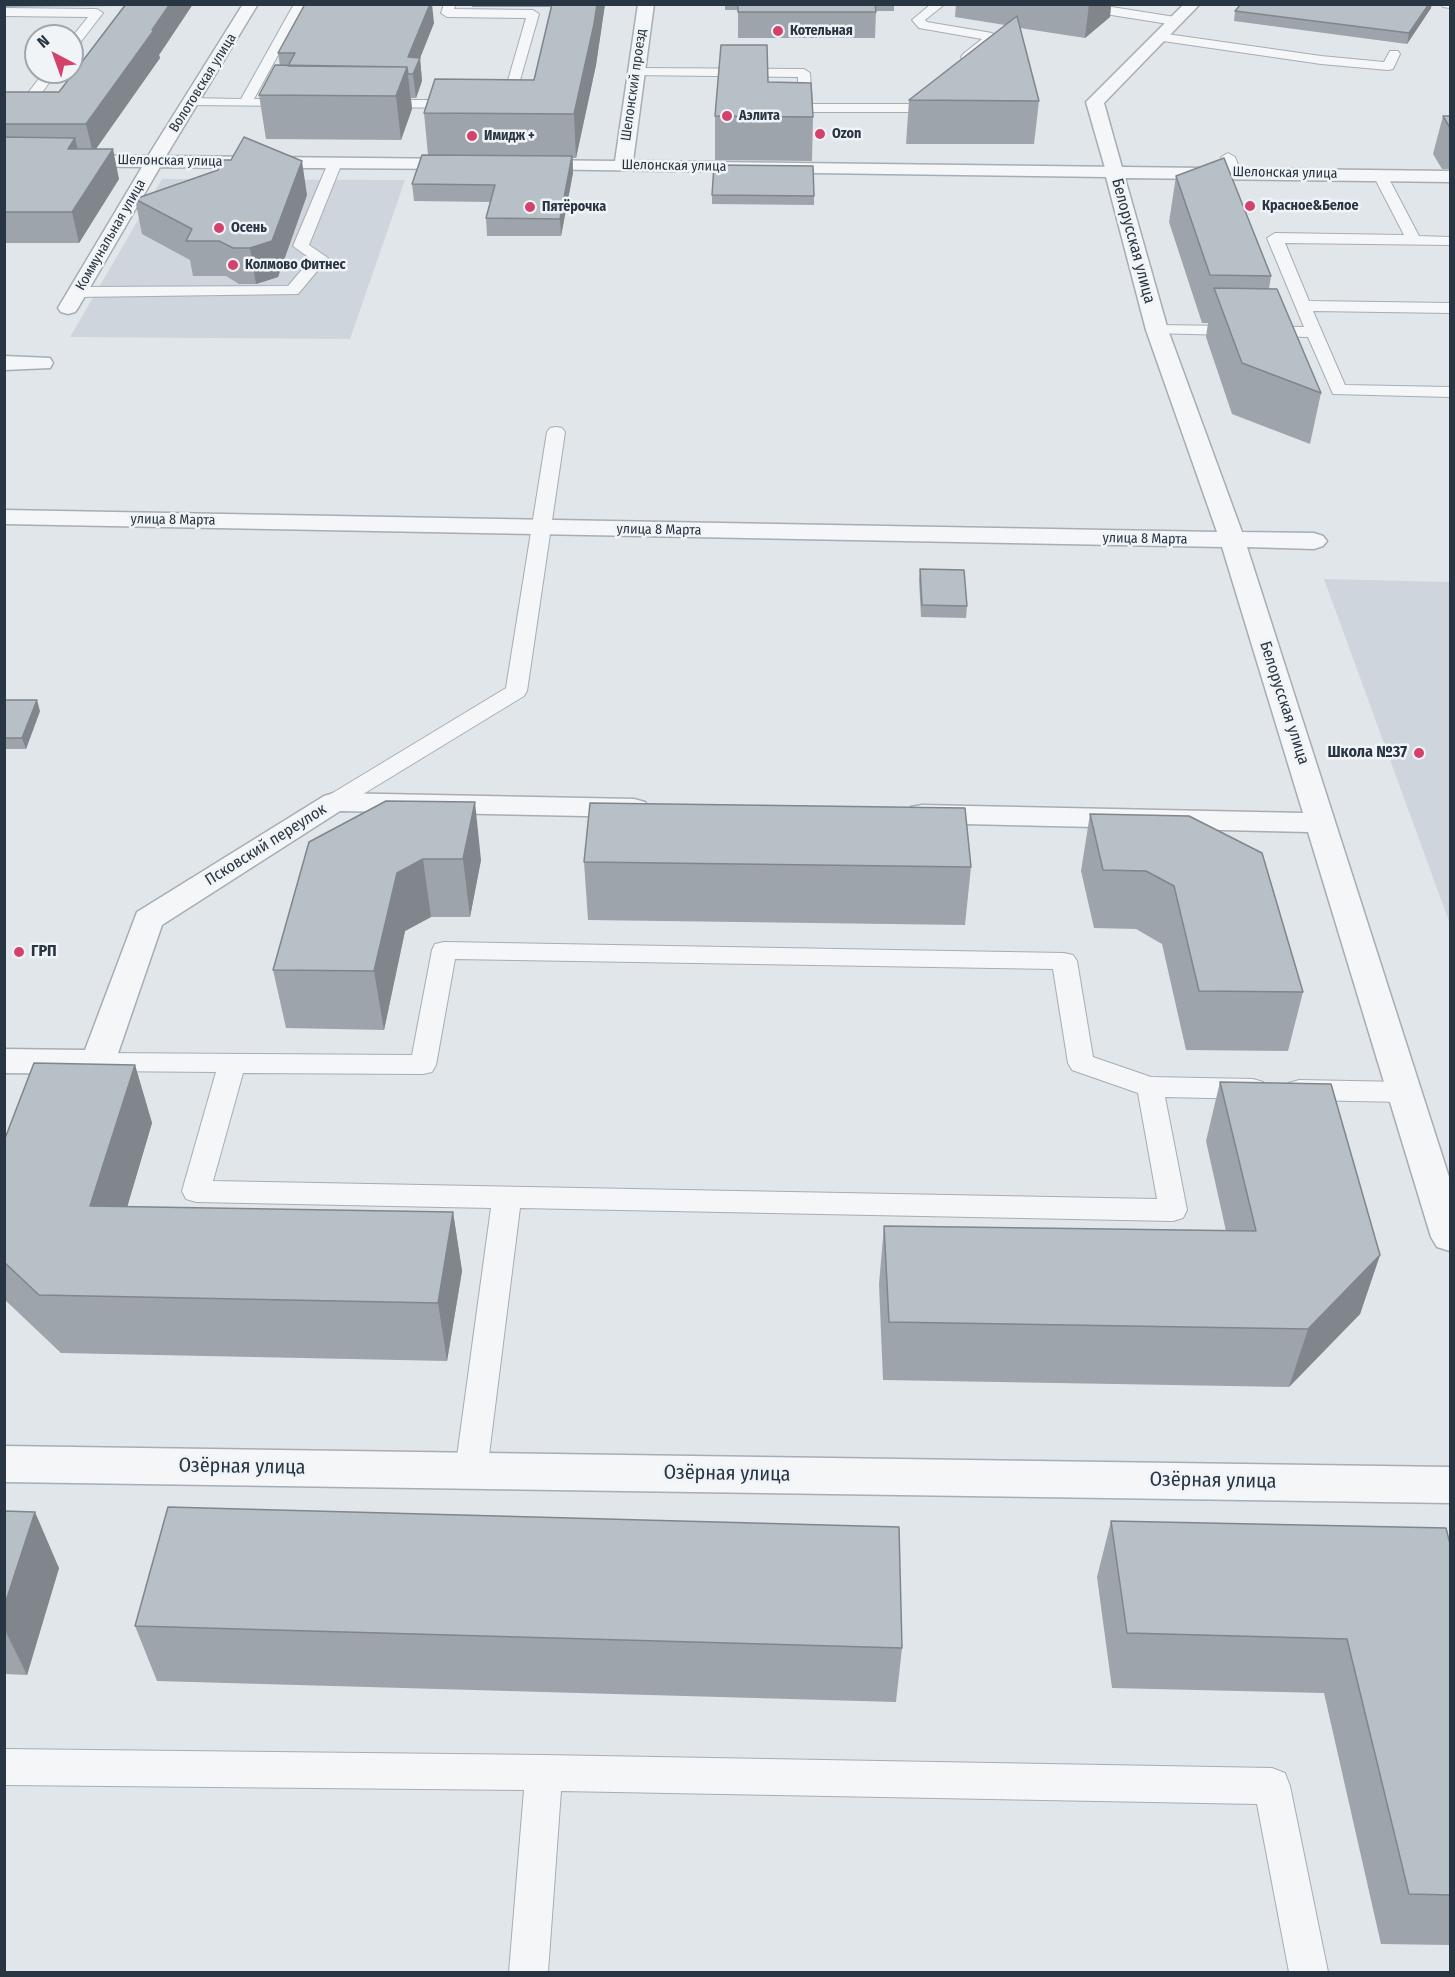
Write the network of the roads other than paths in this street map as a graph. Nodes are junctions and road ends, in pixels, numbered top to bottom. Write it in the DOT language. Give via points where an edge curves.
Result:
graph roads {
  1 [pos="251,4"];
  2 [pos="300,4"];
  3 [pos="450,4"];
  4 [pos="646,4"];
  5 [pos="939,4"];
  6 [pos="1067,4"];
  7 [pos="1193,4"];
  8 [pos="9,10"];
  9 [pos="1175,21"];
  10 [pos="84,30"];
  11 [pos="1160,37"];
  12 [pos="1394,54"];
  13 [pos="958,64"];
  14 [pos="636,72"];
  15 [pos="42,84"];
  16 [pos="932,85"];
  17 [pos="190,102"];
  18 [pos="245,103"];
  19 [pos="304,103"];
  20 [pos="364,104"];
  21 [pos="4,110"];
  22 [pos="4,160"];
  23 [pos="154,161"];
  24 [pos="335,163"];
  25 [pos="484,164"];
  26 [pos="507,164"];
  27 [pos="623,165"];
  28 [pos="1114,171"];
  29 [pos="1380,175"];
  30 [pos="1450,176"];
  31 [pos="1414,240"];
  32 [pos="1450,241"];
  33 [pos="73,300"];
  34 [pos="1303,306"];
  35 [pos="1450,308"];
  36 [pos="1157,330"];
  37 [pos="1314,332"];
  38 [pos="4,363"];
  39 [pos="42,363"];
  40 [pos="1450,392"];
  41 [pos="556,432"];
  42 [pos="4,517"];
  43 [pos="541,528"];
  44 [pos="1232,540"];
  45 [pos="1314,541"];
  46 [pos="334,802"];
  47 [pos="656,808"];
  48 [pos="894,813"];
  49 [pos="1322,823"];
  50 [pos="4,1061"];
  51 [pos="98,1062"];
  52 [pos="232,1063"];
  53 [pos="1150,1087"];
  54 [pos="1404,1092"];
  55 [pos="507,1197"];
  56 [pos="1450,1237"];
  57 [pos="4,1464"];
  58 [pos="471,1471"];
  59 [pos="1450,1485"];
  60 [pos="4,1767"];
  61 [pos="544,1773"];
  62 [pos="528,1972"];
  63 [pos="1308,1972"];
  1 -- 17 [label="street, Волотовская улица"];
  2 -- 18 [label="lane"];
  3 -- 20 [label="lane" via="447,13 533,14 507,105"];
  4 -- 14 [label="street, Шелонский проезд"];
  5 -- 13 [label="lane" via="918,20 923,25 992,37"];
  6 -- 9 [label="lane"];
  7 -- 9 [label="street"];
  8 -- 10 [label="lane" via="97,13"];
  9 -- 11 [label="street"];
  11 -- 12 [label="lane" via="1388,66"];
  11 -- 28 [label="street, Белорусская улица" via="1095,102"];
  14 -- 16 [label="lane" via="804,73 805,108 934,108"];
  14 -- 27 [label="street, Шелонский проезд"];
  15 -- 21 [label="lane" via="22,110"];
  17 -- 18 [label="lane"];
  17 -- 23 [label="street, Волотовская улица"];
  18 -- 19 [label="lane"];
  22 -- 23 [label="street, Шелонская улица"];
  23 -- 24 [label="street, Шелонская улица"];
  23 -- 33 [label="street, Коммунальная улица"];
  24 -- 25 [label="street, Шелонская улица"];
  24 -- 33 [label="lane" via="301,246 320,258 292,291"];
  26 -- 27 [label="street, Шелонская улица"];
  27 -- 28 [label="street, Шелонская улица"];
  28 -- 29 [label="street, Шелонская улица" via="1231,165"];
  28 -- 36 [label="street, Белорусская улица"];
  29 -- 30 [label="street, Шелонская улица"];
  29 -- 31 [label="lane"];
  31 -- 32 [label="lane"];
  31 -- 34 [label="lane" via="1275,238"];
  34 -- 35 [label="lane"];
  34 -- 37 [label="lane"];
  36 -- 37 [label="lane"];
  36 -- 44 [label="street, Белорусская улица"];
  37 -- 40 [label="lane" via="1339,390"];
  38 -- 39 [label="street"];
  41 -- 43 [label="lane"];
  42 -- 43 [label="street, улица 8 Марта"];
  43 -- 44 [label="street, улица 8 Марта"];
  43 -- 46 [label="lane" via="516,691"];
  44 -- 45 [label="street, улица 8 Марта"];
  44 -- 49 [label="street, Белорусская улица"];
  46 -- 47 [label="street, Псковский переулок"];
  46 -- 51 [label="street, Псковский переулок" via="148,919"];
  48 -- 49 [label="street"];
  49 -- 54 [label="street, Белорусская улица"];
  50 -- 51 [label="street"];
  51 -- 52 [label="lane"];
  52 -- 53 [label="lane" via="423,1065 444,950 1064,961 1081,1064"];
  52 -- 55 [label="lane" via="196,1191"];
  53 -- 54 [label="lane"];
  53 -- 55 [label="lane" via="1173,1210"];
  54 -- 56 [label="street, Белорусская улица"];
  55 -- 58 [label="lane"];
  57 -- 58 [label="street, Озёрная улица"];
  58 -- 59 [label="street, Озёрная улица"];
  60 -- 61 [label="lane"];
  61 -- 62 [label="lane"];
  61 -- 63 [label="lane" via="1272,1786"];
}
